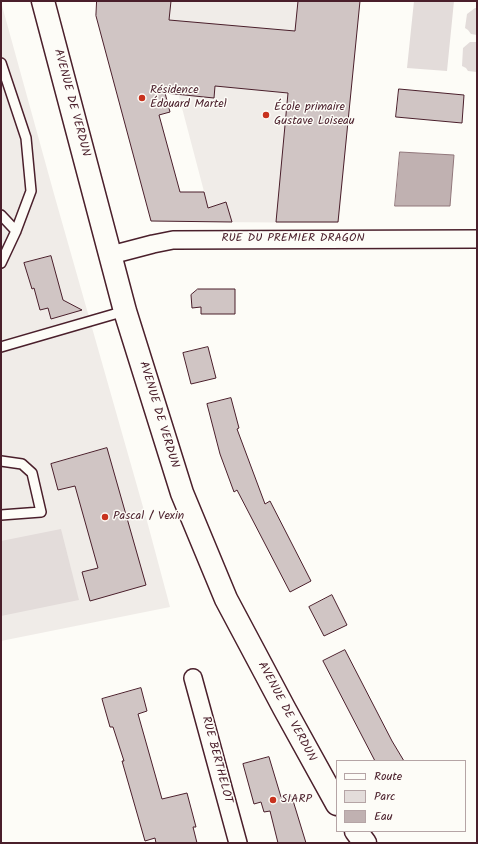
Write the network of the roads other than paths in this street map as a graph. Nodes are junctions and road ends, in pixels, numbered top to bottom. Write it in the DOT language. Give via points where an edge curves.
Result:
graph roads {
  1 [pos="43,1"];
  2 [pos="1,63"];
  3 [pos="1,216"];
  4 [pos="16,231"];
  5 [pos="477,240"];
  6 [pos="111,255"];
  7 [pos="1,263"];
  8 [pos="125,311"];
  9 [pos="1,347"];
  10 [pos="1,461"];
  11 [pos="1,515"];
  12 [pos="193,678"];
  13 [pos="336,802"];
  14 [pos="344,832"];
  15 [pos="357,832"];
  16 [pos="238,843"];
  17 [pos="348,843"];
  18 [pos="365,843"];
  1 -- 6 [label="main road, AVENUE DE VERDUN"];
  2 -- 4 [label="lane" via="26,138 31,191"];
  3 -- 4 [label="lane"];
  4 -- 7 [label="lane"];
  5 -- 6 [label="street, RUE DU PREMIER DRAGON" via="173,240"];
  6 -- 8 [label="main road, AVENUE DE VERDUN"];
  8 -- 9 [label="lane"];
  8 -- 13 [label="main road, AVENUE DE VERDUN" via="182,494 226,599"];
  10 -- 11 [label="lane" via="22,464 32,473 41,512"];
  12 -- 16 [label="street, RUE BERTHELOT"];
  14 -- 17 [label="main road"];
  15 -- 18 [label="main road"];
}
